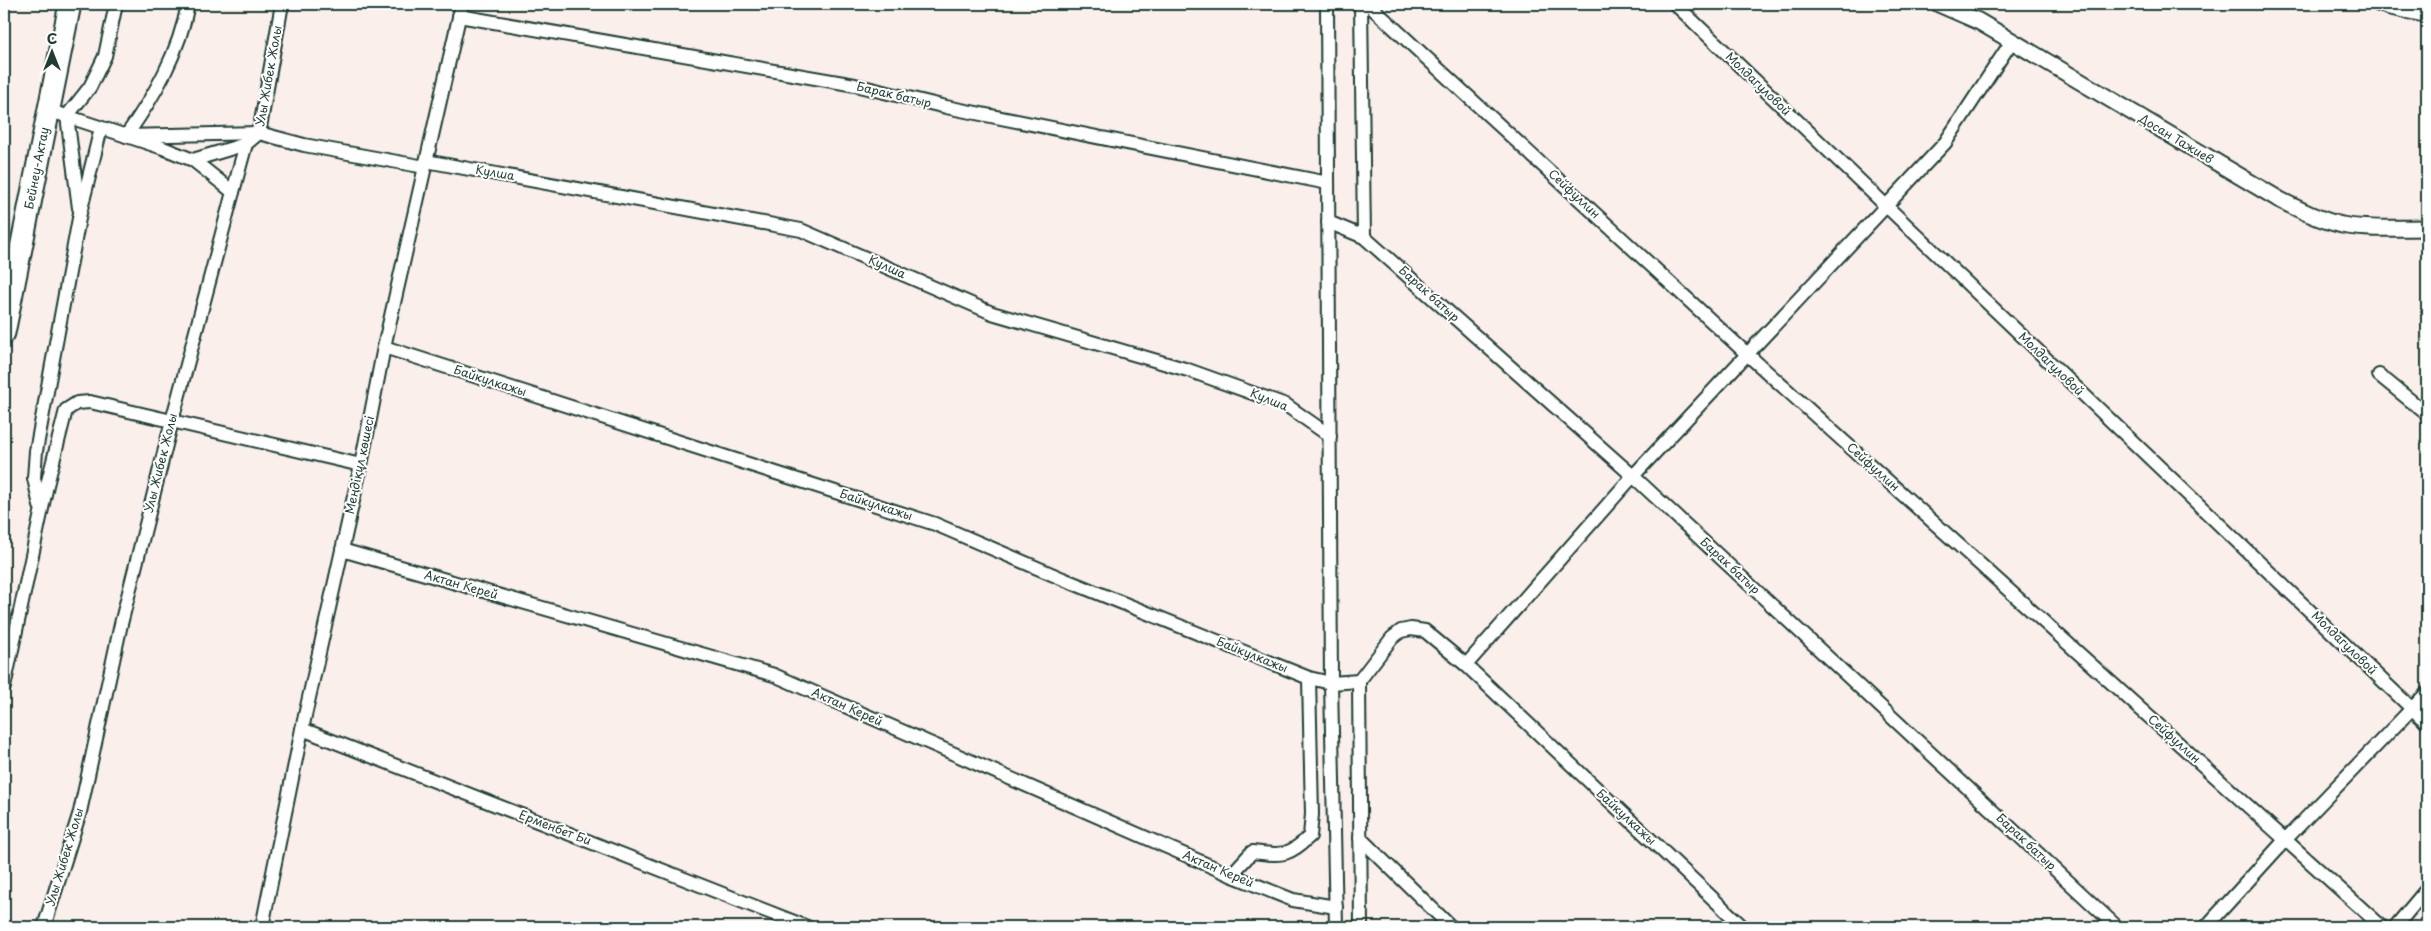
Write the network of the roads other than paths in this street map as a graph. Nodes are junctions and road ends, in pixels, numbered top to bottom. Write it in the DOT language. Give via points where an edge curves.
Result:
graph roads {
  1 [pos="70,4"];
  2 [pos="116,4"];
  3 [pos="188,4"];
  4 [pos="282,4"];
  5 [pos="1327,4"];
  6 [pos="1361,4"];
  7 [pos="1368,4"];
  8 [pos="1675,4"];
  9 [pos="1939,4"];
  10 [pos="2376,4"];
  11 [pos="460,10"];
  12 [pos="2427,16"];
  13 [pos="2012,41"];
  14 [pos="58,113"];
  15 [pos="101,128"];
  16 [pos="259,133"];
  17 [pos="126,136"];
  18 [pos="246,144"];
  19 [pos="193,160"];
  20 [pos="425,164"];
  21 [pos="1328,183"];
  22 [pos="233,192"];
  23 [pos="1885,206"];
  24 [pos="80,213"];
  25 [pos="1328,222"];
  26 [pos="2427,228"];
  27 [pos="1364,237"];
  28 [pos="4,333"];
  29 [pos="384,347"];
  30 [pos="1747,354"];
  31 [pos="2379,375"];
  32 [pos="2427,414"];
  33 [pos="172,421"];
  34 [pos="1330,436"];
  35 [pos="361,465"];
  36 [pos="1633,476"];
  37 [pos="42,510"];
  38 [pos="342,550"];
  39 [pos="1466,665"];
  40 [pos="1309,678"];
  41 [pos="1358,681"];
  42 [pos="1331,683"];
  43 [pos="4,687"];
  44 [pos="2427,693"];
  45 [pos="2412,708"];
  46 [pos="2427,723"];
  47 [pos="302,729"];
  48 [pos="1360,838"];
  49 [pos="2286,839"];
  50 [pos="1231,875"];
  51 [pos="2427,889"];
  52 [pos="1336,907"];
  53 [pos="44,927"];
  54 [pos="262,927"];
  55 [pos="807,927"];
  56 [pos="1336,927"];
  57 [pos="1361,927"];
  58 [pos="1450,927"];
  59 [pos="1743,927"];
  60 [pos="2117,927"];
  61 [pos="2206,927"];
  62 [pos="2382,927"];
  63 [pos="2395,927"];
  1 -- 14 [label="highway, Бейнеу-Актау"];
  2 -- 14 [label="street" via="105,56 90,87"];
  3 -- 17 [label="street" via="183,30 169,66"];
  4 -- 16 [label="street, Улы Жибек Жолы"];
  5 -- 21 [label="street"];
  6 -- 27 [label="street"];
  7 -- 30 [label="street, Сейфуллин"];
  8 -- 23 [label="street, Молдагуловой"];
  9 -- 13 [label="street, Досан Тажиев"];
  10 -- 12 [label="street"];
  11 -- 20 [label="street, Меңдіқұл көшесі"];
  11 -- 21 [label="street, Барак батыр" via="856,85 946,107"];
  13 -- 23 [label="street" via="1945,143"];
  13 -- 26 [label="street, Досан Тажиев" via="2280,200 2319,218 2342,225"];
  14 -- 15 [label="street"];
  14 -- 24 [label="street"];
  14 -- 28 [label="highway, Бейнеу-Актау"];
  15 -- 17 [label="street"];
  15 -- 24 [label="street"];
  16 -- 17 [label="street, Кулша"];
  16 -- 18 [label="street, Улы Жибек Жолы"];
  16 -- 20 [label="street, Кулша" via="304,145"];
  17 -- 19 [label="street"];
  18 -- 19 [label="street"];
  18 -- 22 [label="street, Улы Жибек Жолы"];
  19 -- 22 [label="street"];
  20 -- 29 [label="street, Меңдіқұл көшесі"];
  20 -- 34 [label="street, Кулша" via="801,230 992,313 1188,370 1286,405"];
  21 -- 25 [label="street"];
  22 -- 33 [label="street, Улы Жибек Жолы"];
  23 -- 30 [label="street"];
  23 -- 45 [label="street, Молдагуловой"];
  24 -- 37 [label="street" via="36,451 34,478"];
  25 -- 27 [label="street, Барак батыр"];
  25 -- 34 [label="street"];
  27 -- 36 [label="street, Барак батыр"];
  29 -- 35 [label="street, Меңдіқұл көшесі"];
  29 -- 40 [label="street, Байкулкажы" via="936,524"];
  30 -- 36 [label="street"];
  30 -- 49 [label="street, Сейфуллин"];
  31 -- 32 [label="street"];
  33 -- 35 [label="street"];
  33 -- 37 [label="street" via="90,402 71,406 66,410"];
  33 -- 53 [label="street, Улы Жибек Жолы" via="121,624 80,812"];
  34 -- 42 [label="street"];
  35 -- 38 [label="street, Меңдіқұл көшесі"];
  36 -- 39 [label="street"];
  36 -- 60 [label="street, Барак батыр"];
  37 -- 43 [label="street"];
  38 -- 47 [label="street, Меңдіқұл көшесі"];
  38 -- 50 [label="street, Актан Керей" via="774,675"];
  39 -- 41 [label="street, Байкулкажы" via="1425,632 1412,629 1392,638"];
  39 -- 59 [label="street, Байкулкажы"];
  40 -- 42 [label="street, Байкулкажы"];
  40 -- 50 [label="street" via="1310,836 1297,848 1278,856 1252,852"];
  41 -- 42 [label="street, Байкулкажы"];
  41 -- 48 [label="street"];
  42 -- 52 [label="street"];
  44 -- 45 [label="street"];
  45 -- 46 [label="street, Молдагуловой"];
  45 -- 49 [label="street"];
  47 -- 54 [label="street, Меңдіқұл көшесі"];
  47 -- 55 [label="street, Ерменбет Би"];
  48 -- 57 [label="street"];
  48 -- 58 [label="street"];
  49 -- 61 [label="street"];
  49 -- 62 [label="street, Сейфуллин"];
  50 -- 52 [label="street, Актан Керей" via="1293,900"];
  51 -- 63 [label="street"];
  52 -- 56 [label="street"];
}
